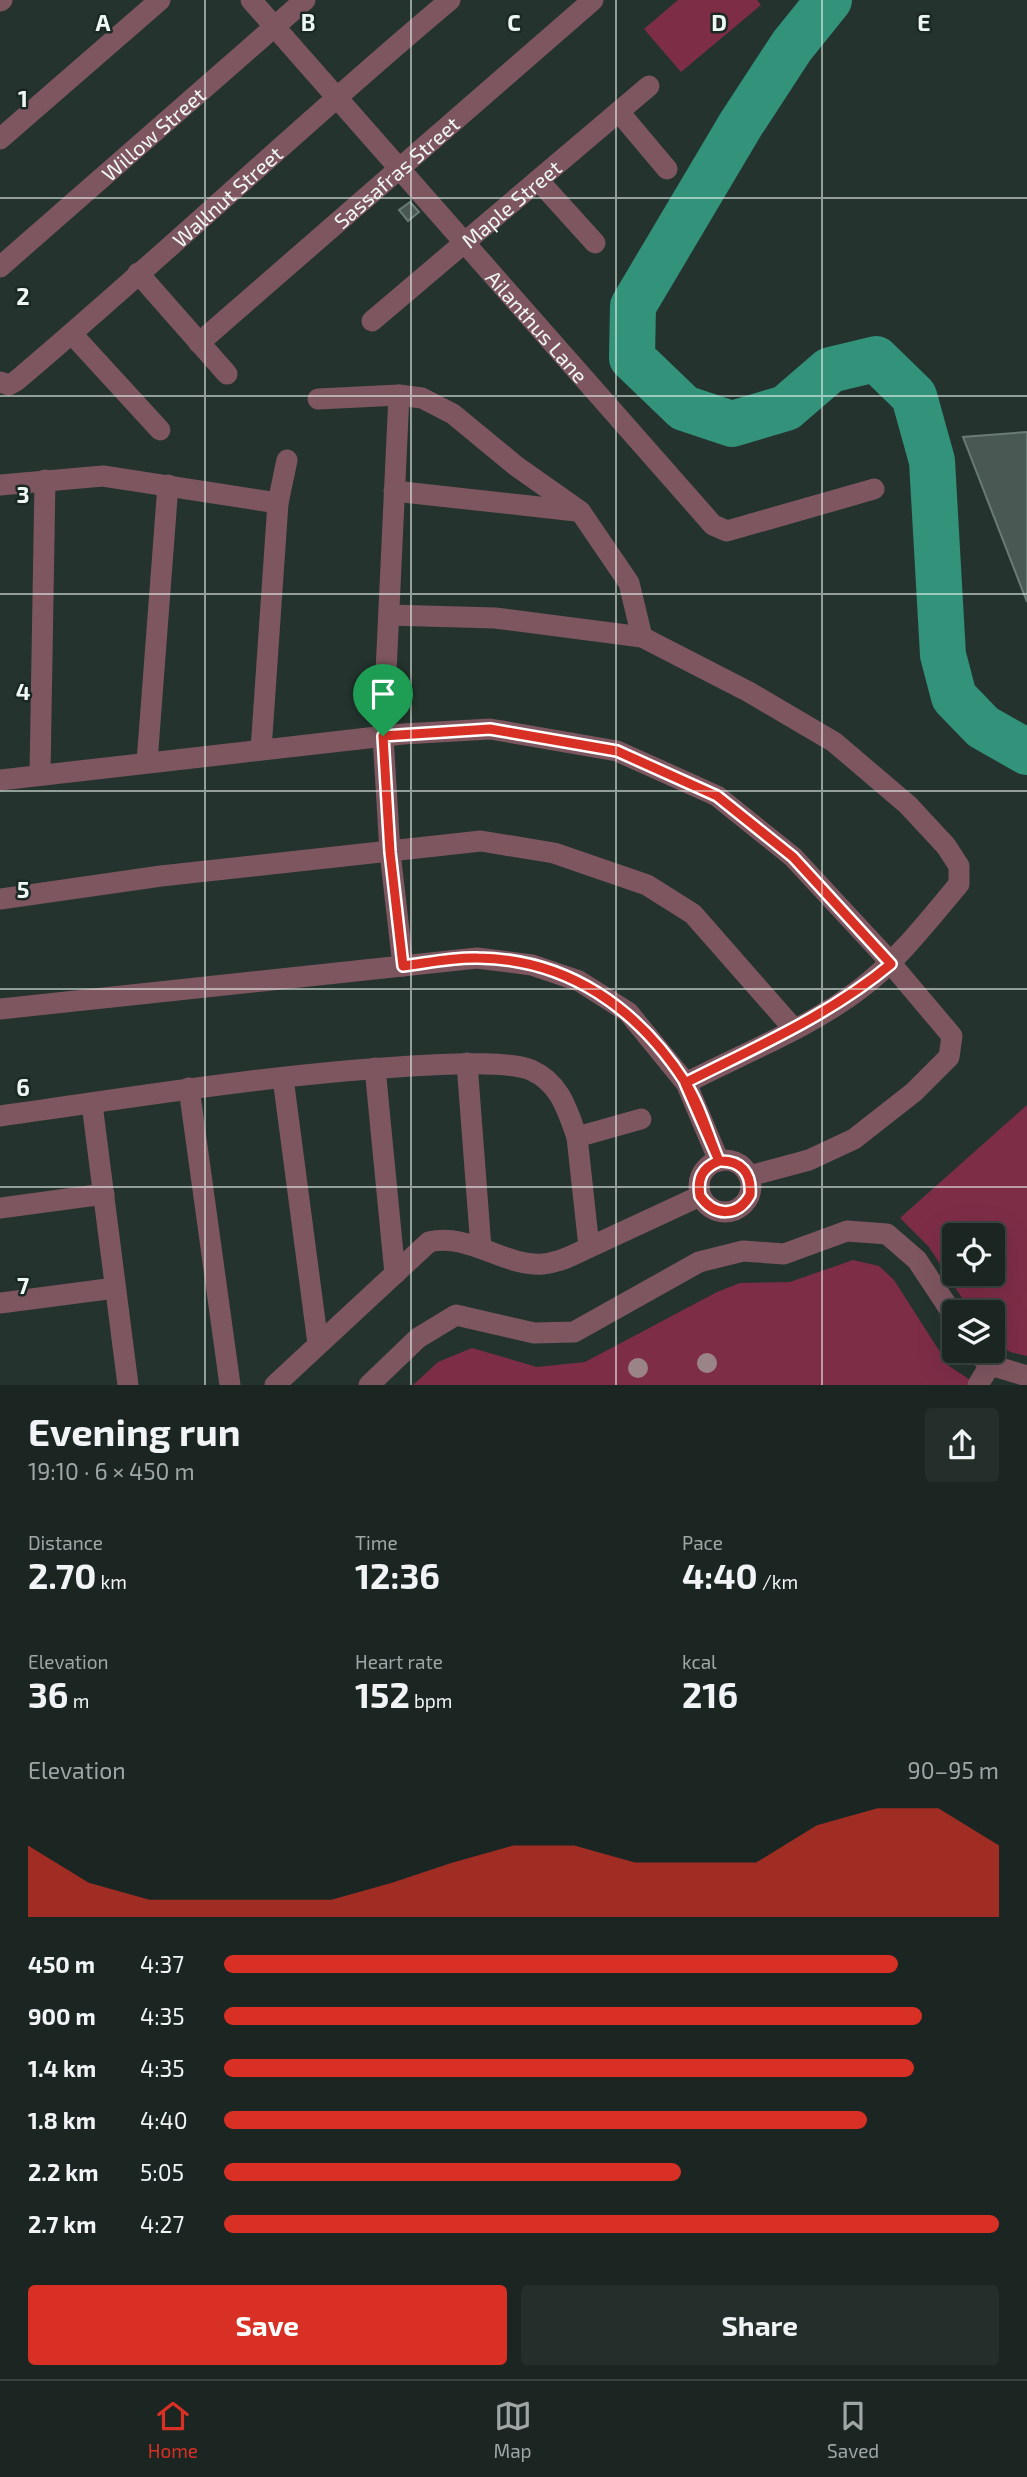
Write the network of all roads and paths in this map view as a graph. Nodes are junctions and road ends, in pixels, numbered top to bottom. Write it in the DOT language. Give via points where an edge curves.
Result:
graph roads {
  1 [pos="160,0"];
  2 [pos="251,0"];
  3 [pos="305,0"];
  4 [pos="450,0"];
  5 [pos="593,0"];
  6 [pos="274,26"];
  7 [pos="649,86"];
  8 [pos="335,96"];
  9 [pos="619,112"];
  10 [pos="0,139"];
  11 [pos="398,168"];
  12 [pos="667,169"];
  13 [pos="538,180"];
  14 [pos="463,242"];
  15 [pos="595,243"];
  16 [pos="0,267"];
  17 [pos="138,273"];
  18 [pos="372,321"];
  19 [pos="72,334"];
  20 [pos="200,343"];
  21 [pos="227,374"];
  22 [pos="0,382"];
  23 [pos="399,395"];
  24 [pos="318,399"];
  25 [pos="160,430"];
  26 [pos="287,460"];
  27 [pos="45,480"];
  28 [pos="0,485"];
  29 [pos="168,485"];
  30 [pos="874,489"];
  31 [pos="394,491"];
  32 [pos="278,503"];
  33 [pos="580,511"];
  34 [pos="389,615"];
  35 [pos="642,638"];
  36 [pos="383,736"];
  37 [pos="261,750"];
  38 [pos="147,762"];
  39 [pos="40,774"];
  40 [pos="0,780"];
  41 [pos="390,852"];
  42 [pos="0,899"];
  43 [pos="891,964"];
  44 [pos="403,966"];
  45 [pos="0,1009"];
  46 [pos="794,1028"];
  47 [pos="467,1063"];
  48 [pos="375,1068"];
  49 [pos="283,1077"];
  50 [pos="685,1083"];
  51 [pos="189,1088"];
  52 [pos="92,1104"];
  53 [pos="0,1115"];
  54 [pos="641,1119"];
  55 [pos="578,1136"];
  56 [pos="719,1161"];
  57 [pos="749,1176"];
  58 [pos="104,1194"];
  59 [pos="700,1196"];
  60 [pos="0,1208"];
  61 [pos="589,1247"];
  62 [pos="481,1248"];
  63 [pos="395,1274"];
  64 [pos="116,1288"];
  65 [pos="943,1300"];
  66 [pos="0,1303"];
  67 [pos="318,1344"];
  68 [pos="981,1363"];
  69 [pos="994,1363"];
  70 [pos="1027,1376"];
  71 [pos="128,1385"];
  72 [pos="230,1385"];
  73 [pos="275,1385"];
  74 [pos="369,1385"];
  75 [pos="978,1385"];
  1 -- 10 [label="street"];
  2 -- 6 [label="street, Ailanthus Lane"];
  3 -- 6 [label="street, Willow Street"];
  4 -- 8 [label="street, Wallnut Street"];
  5 -- 11 [label="street, Sassafras Street"];
  6 -- 8 [label="street, Ailanthus Lane"];
  6 -- 16 [label="street, Willow Street"];
  7 -- 9 [label="street, Maple Street"];
  8 -- 11 [label="street, Ailanthus Lane"];
  8 -- 17 [label="street, Wallnut Street"];
  9 -- 12 [label="street"];
  9 -- 13 [label="street, Maple Street"];
  11 -- 14 [label="street, Ailanthus Lane"];
  11 -- 20 [label="street, Sassafras Street"];
  13 -- 14 [label="street, Maple Street"];
  13 -- 15 [label="street"];
  14 -- 18 [label="street, Maple Street"];
  14 -- 30 [label="street, Ailanthus Lane" via="713,525 727,531"];
  17 -- 19 [label="street, Wallnut Street"];
  17 -- 20 [label="street"];
  19 -- 22 [label="street, Wallnut Street" via="16,381 9,385"];
  19 -- 25 [label="street"];
  20 -- 21 [label="street"];
  23 -- 24 [label="street"];
  23 -- 31 [label="street"];
  23 -- 33 [label="street" via="422,398 453,415"];
  26 -- 32 [label="street"];
  27 -- 28 [label="street"];
  27 -- 29 [label="street" via="103,475"];
  27 -- 39 [label="street"];
  29 -- 32 [label="street"];
  29 -- 38 [label="street"];
  31 -- 33 [label="street"];
  31 -- 34 [label="street"];
  32 -- 37 [label="street"];
  33 -- 35 [label="street" via="629,583"];
  34 -- 35 [label="street" via="495,618"];
  34 -- 36 [label="street"];
  35 -- 43 [label="street" via="834,742 908,805 946,846 958,866 959,884"];
  36 -- 37 [label="street"];
  36 -- 41 [label="street"];
  36 -- 43 [label="street" via="490,729 617,751 717,796 793,857"];
  37 -- 38 [label="street"];
  38 -- 39 [label="street"];
  39 -- 40 [label="street"];
  41 -- 42 [label="street" via="161,876"];
  41 -- 44 [label="street"];
  41 -- 46 [label="street" via="481,841 554,853 647,884 693,914"];
  43 -- 46 [label="street" via="858,991"];
  43 -- 57 [label="street" via="952,1036 949,1057 914,1092 854,1139 808,1160"];
  44 -- 45 [label="street"];
  44 -- 50 [label="street" via="477,958 532,965 579,981 628,1012"];
  46 -- 50 [label="street"];
  47 -- 48 [label="street"];
  47 -- 55 [label="street" via="527,1068 547,1078 562,1097"];
  47 -- 62 [label="street"];
  48 -- 49 [label="street"];
  48 -- 63 [label="street"];
  49 -- 51 [label="street"];
  49 -- 67 [label="street"];
  50 -- 56 [label="street"];
  51 -- 52 [label="street"];
  51 -- 72 [label="street"];
  52 -- 53 [label="street"];
  52 -- 58 [label="street"];
  54 -- 55 [label="street"];
  55 -- 61 [label="street"];
  56 -- 57 [label="street" via="737,1163"];
  56 -- 59 [label="street" via="704,1170"];
  57 -- 59 [label="street" via="750,1195 739,1208 721,1212"];
  58 -- 60 [label="street"];
  58 -- 64 [label="street"];
  59 -- 61 [label="street"];
  61 -- 62 [label="street" via="542,1264"];
  62 -- 63 [label="street" via="442,1239 429,1242"];
  63 -- 67 [label="street"];
  64 -- 66 [label="street"];
  64 -- 71 [label="street"];
  65 -- 74 [label="street" via="917,1261 887,1234 846,1231 784,1254 743,1251 699,1262 574,1332 534,1333 456,1315 418,1338"];
  67 -- 73 [label="street"];
  68 -- 75 [label="street"];
  69 -- 70 [label="street"];
}
